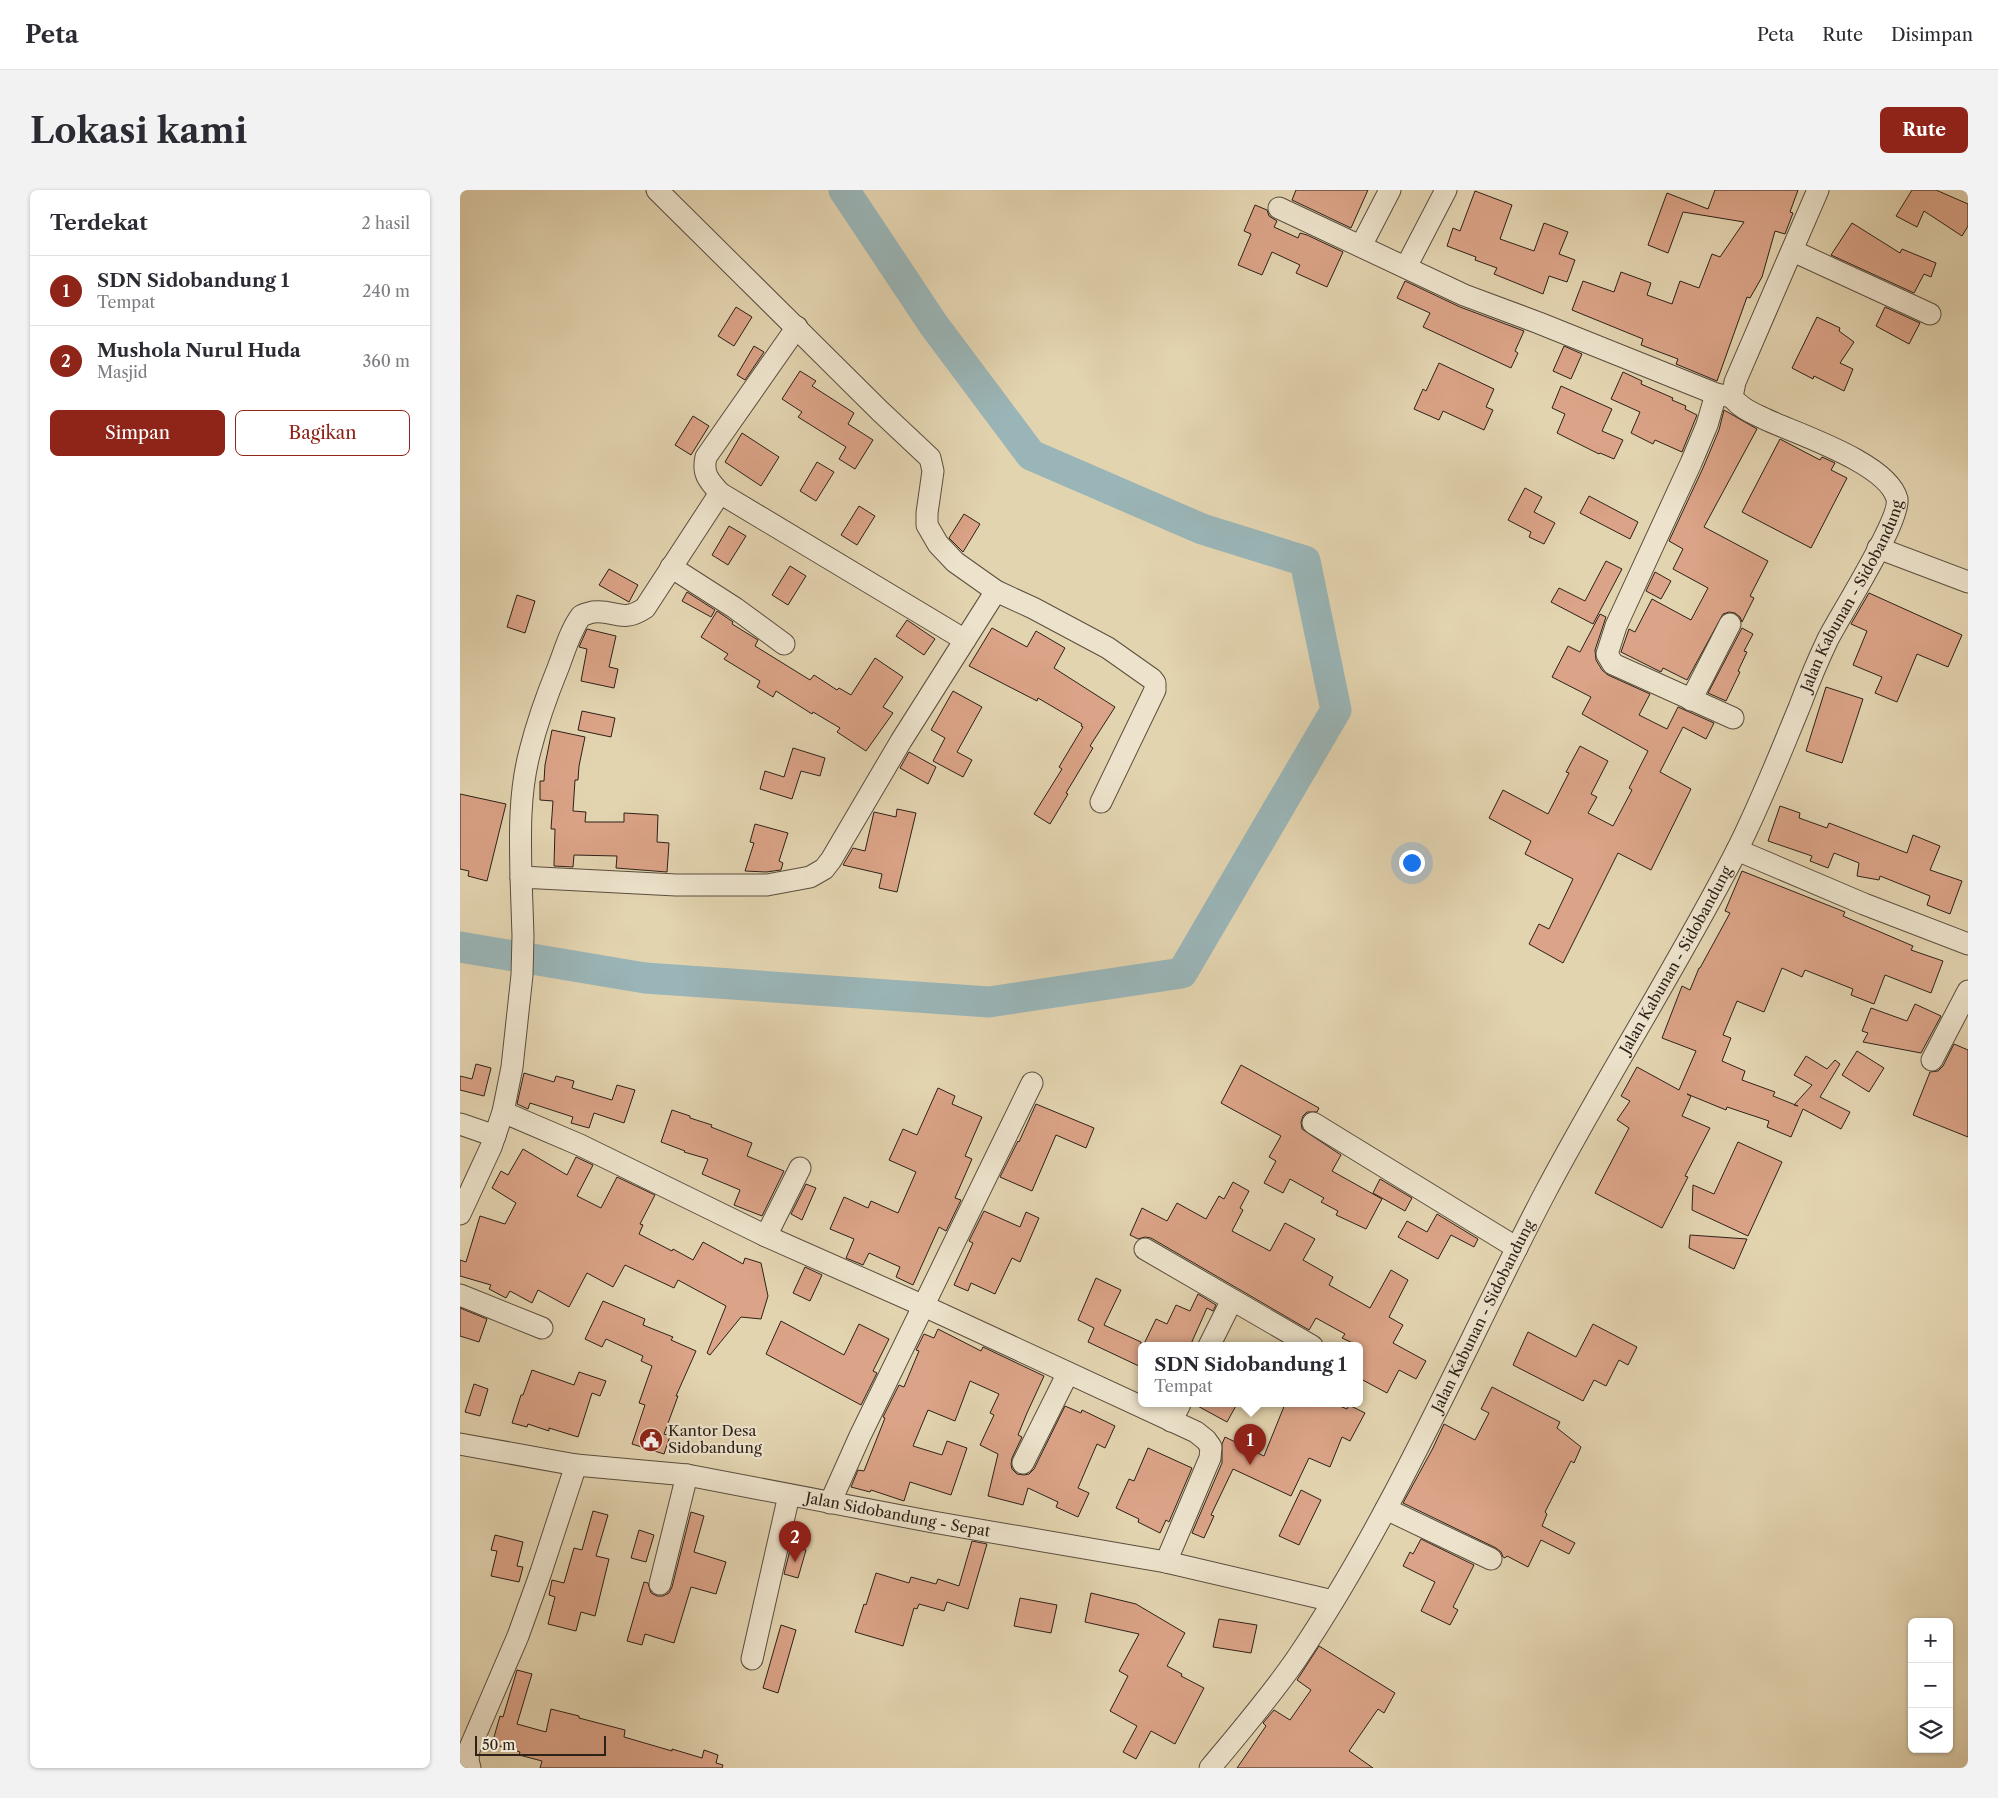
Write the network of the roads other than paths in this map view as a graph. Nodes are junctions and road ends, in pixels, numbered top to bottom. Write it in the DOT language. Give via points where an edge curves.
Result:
graph roads {
  1 [pos="658,190"];
  2 [pos="1390,190"];
  3 [pos="1446,190"];
  4 [pos="1818,190"];
  5 [pos="1279,208"];
  6 [pos="1361,246"];
  7 [pos="1793,251"];
  8 [pos="1406,267"];
  9 [pos="1930,314"];
  10 [pos="796,327"];
  11 [pos="1724,395"];
  12 [pos="720,493"];
  13 [pos="1878,548"];
  14 [pos="671,567"];
  15 [pos="1968,582"];
  16 [pos="996,591"];
  17 [pos="1730,624"];
  18 [pos="965,640"];
  19 [pos="784,644"];
  20 [pos="1691,700"];
  21 [pos="1733,718"];
  22 [pos="1101,802"];
  23 [pos="1737,850"];
  24 [pos="521,877"];
  25 [pos="1968,944"];
  26 [pos="1968,991"];
  27 [pos="1932,1060"];
  28 [pos="1032,1083"];
  29 [pos="503,1112"];
  30 [pos="1313,1123"];
  31 [pos="460,1124"];
  32 [pos="494,1136"];
  33 [pos="800,1168"];
  34 [pos="461,1212"];
  35 [pos="766,1236"];
  36 [pos="1517,1248"];
  37 [pos="1145,1249"];
  38 [pos="460,1295"];
  39 [pos="1232,1300"];
  40 [pos="924,1306"];
  41 [pos="542,1328"];
  42 [pos="1211,1342"];
  43 [pos="1305,1342"];
  44 [pos="1068,1373"];
  45 [pos="1138,1398"];
  46 [pos="1162,1407"];
  47 [pos="1176,1412"];
  48 [pos="460,1444"];
  49 [pos="1023,1463"];
  50 [pos="576,1465"];
  51 [pos="687,1475"];
  52 [pos="789,1495"];
  53 [pos="830,1503"];
  54 [pos="1386,1509"];
  55 [pos="1492,1559"];
  56 [pos="1166,1562"];
  57 [pos="660,1584"];
  58 [pos="1333,1601"];
  59 [pos="752,1659"];
  60 [pos="470,1768"];
  61 [pos="1210,1768"];
  1 -- 10 [label="street"];
  2 -- 6 [label="street"];
  3 -- 8 [label="street"];
  4 -- 7 [label="street"];
  5 -- 6 [label="street, Jalan Kabunan - Sidobandung"];
  6 -- 8 [label="street, Jalan Kabunan - Sidobandung"];
  7 -- 9 [label="street"];
  7 -- 11 [label="street" via="1735,382"];
  8 -- 11 [label="street, Jalan Kabunan - Sidobandung" via="1464,295"];
  10 -- 12 [label="street" via="706,458 706,478"];
  10 -- 16 [label="street" via="930,458 933,471 927,525 938,544 955,562"];
  11 -- 13 [label="street, Jalan Kabunan - Sidobandung" via="1744,409 1841,452 1885,480 1896,498 1897,510"];
  11 -- 20 [label="street" via="1616,626 1607,654 1613,664"];
  12 -- 14 [label="street"];
  12 -- 18 [label="street"];
  13 -- 15 [label="street"];
  13 -- 23 [label="street, Jalan Kabunan - Sidobandung" via="1808,682 1775,768"];
  14 -- 19 [label="street"];
  14 -- 24 [label="street" via="644,608 635,615 594,612 581,616 574,626 530,752 520,831"];
  16 -- 18 [label="street"];
  16 -- 22 [label="street" via="1108,648 1155,683 1155,690"];
  17 -- 20 [label="street"];
  18 -- 24 [label="street" via="831,860 824,869 810,877 767,885 676,885"];
  20 -- 21 [label="street"];
  23 -- 25 [label="street"];
  23 -- 36 [label="street, Jalan Kabunan - Sidobandung"];
  24 -- 29 [label="street" via="522,975 512,1067"];
  26 -- 27 [label="street"];
  28 -- 40 [label="street"];
  29 -- 32 [label="street"];
  29 -- 35 [label="street"];
  30 -- 36 [label="street"];
  31 -- 32 [label="street"];
  32 -- 34 [label="street"];
  33 -- 35 [label="street"];
  35 -- 40 [label="street"];
  36 -- 54 [label="street, Jalan Kabunan - Sidobandung"];
  37 -- 39 [label="street"];
  38 -- 41 [label="street"];
  39 -- 42 [label="street"];
  39 -- 43 [label="street"];
  40 -- 44 [label="street"];
  40 -- 53 [label="street"];
  44 -- 45 [label="street"];
  44 -- 49 [label="street"];
  46 -- 47 [label="street"];
  47 -- 56 [label="street" via="1211,1447 1210,1458"];
  48 -- 50 [label="street, Jalan Sidobandung - Sepat"];
  50 -- 51 [label="street, Jalan Sidobandung - Sepat"];
  50 -- 60 [label="street" via="518,1636 469,1750"];
  51 -- 52 [label="street, Jalan Sidobandung - Sepat"];
  51 -- 57 [label="street"];
  52 -- 53 [label="street, Jalan Sidobandung - Sepat"];
  52 -- 59 [label="street"];
  53 -- 56 [label="street, Jalan Sidobandung - Sepat"];
  54 -- 55 [label="street"];
  54 -- 58 [label="street, Jalan Kabunan - Sidobandung"];
  56 -- 58 [label="street, Jalan Sidobandung - Sepat"];
  58 -- 61 [label="street, Jalan Kabunan - Sidobandung" via="1295,1661"];
}
